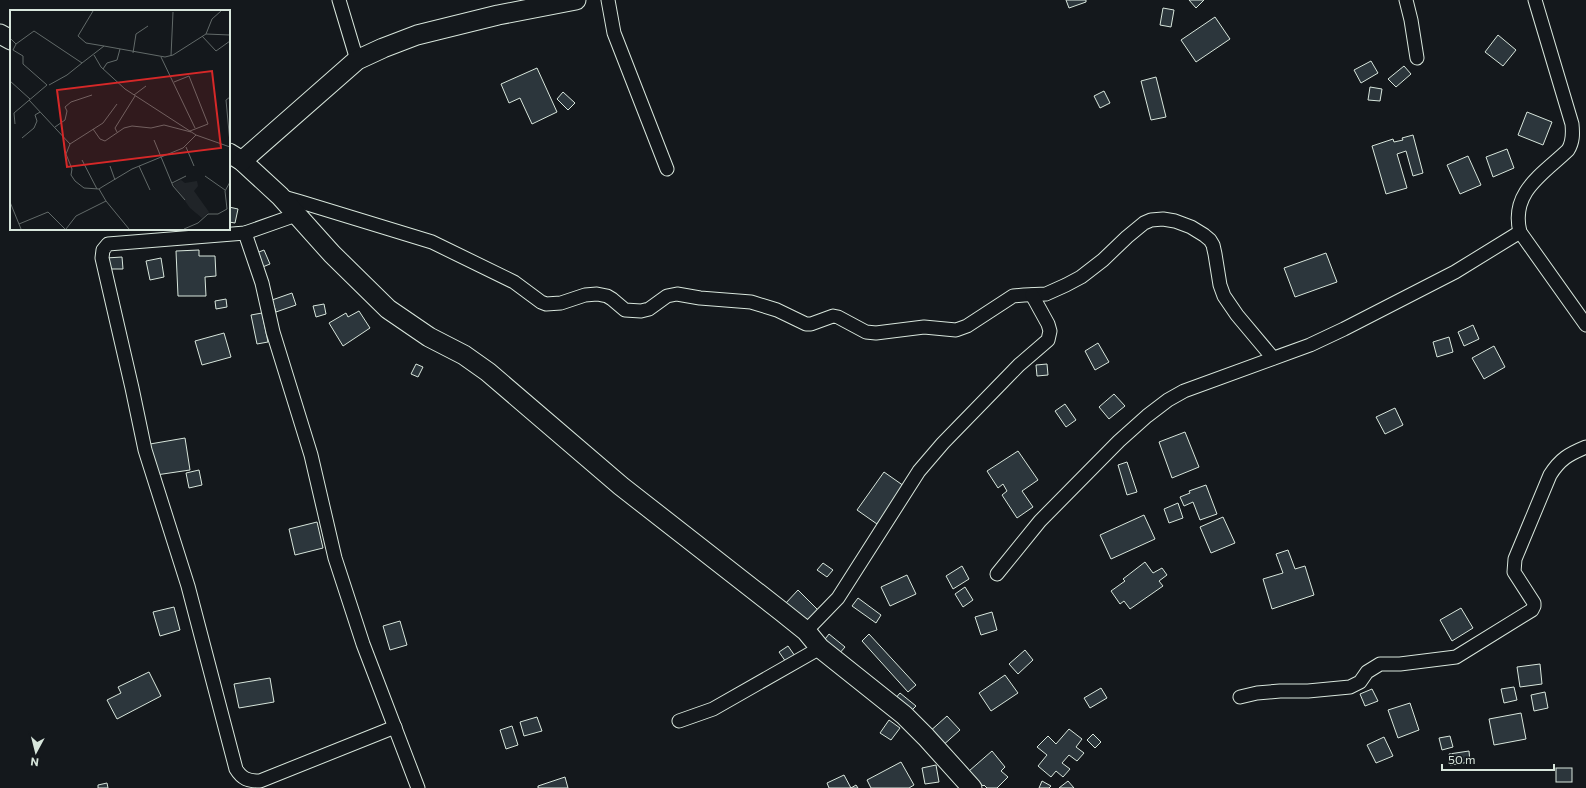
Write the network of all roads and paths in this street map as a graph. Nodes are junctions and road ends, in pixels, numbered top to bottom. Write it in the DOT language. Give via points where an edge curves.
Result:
graph roads {
  1 [pos="339,0"];
  2 [pos="576,0"];
  3 [pos="608,0"];
  4 [pos="1406,0"];
  5 [pos="1535,0"];
  6 [pos="0,34"];
  7 [pos="10,39"];
  8 [pos="1417,58"];
  9 [pos="357,60"];
  10 [pos="236,157"];
  11 [pos="667,169"];
  12 [pos="280,196"];
  13 [pos="296,215"];
  14 [pos="1520,232"];
  15 [pos="245,233"];
  16 [pos="1032,294"];
  17 [pos="1586,325"];
  18 [pos="1273,358"];
  19 [pos="1586,447"];
  20 [pos="997,574"];
  21 [pos="806,631"];
  22 [pos="820,648"];
  23 [pos="1240,697"];
  24 [pos="679,721"];
  25 [pos="395,727"];
  26 [pos="418,788"];
  27 [pos="972,788"];
  1 -- 9 [label="street"];
  2 -- 9 [label="street" via="498,14 417,35"];
  3 -- 11 [label="street" via="614,34"];
  4 -- 8 [label="street"];
  5 -- 14 [label="street" via="1573,134 1572,144 1568,150 1524,194 1517,220"];
  6 -- 7 [label="street"];
  9 -- 10 [label="street"];
  10 -- 12 [label="street"];
  12 -- 13 [label="street"];
  12 -- 16 [label="street" via="432,242 514,282 546,304 561,303 585,294 597,294 607,296 625,310 642,311 667,296 683,295 751,302 777,310 806,324 828,317 838,317 856,328 876,333 924,327 962,329 1013,296"];
  13 -- 15 [label="street"];
  13 -- 21 [label="street" via="388,309 488,372 621,486"];
  14 -- 17 [label="street"];
  14 -- 18 [label="street" via="1455,272 1344,329"];
  15 -- 25 [label="street" via="262,283 273,332 311,455 335,558 363,644"];
  15 -- 25 [label="street" via="108,244 103,250 102,258 145,450 188,586 236,769 241,777 250,781 260,781"];
  16 -- 18 [label="street" via="1046,294 1081,277 1151,220 1175,221 1199,231 1210,240 1216,254 1224,296"];
  16 -- 21 [label="street" via="1048,324 1048,340 1019,365 942,443 919,471 838,598"];
  18 -- 20 [label="street" via="1184,392 1147,416 1040,521"];
  19 -- 23 [label="street" via="1557,463 1550,474 1515,559 1514,572 1534,603 1532,610 1456,656 1380,664 1367,672 1360,682 1350,687 1280,691"];
  21 -- 22 [label="street"];
  22 -- 24 [label="street" via="713,709"];
  22 -- 27 [label="street" via="904,715"];
  25 -- 26 [label="street"];
}
